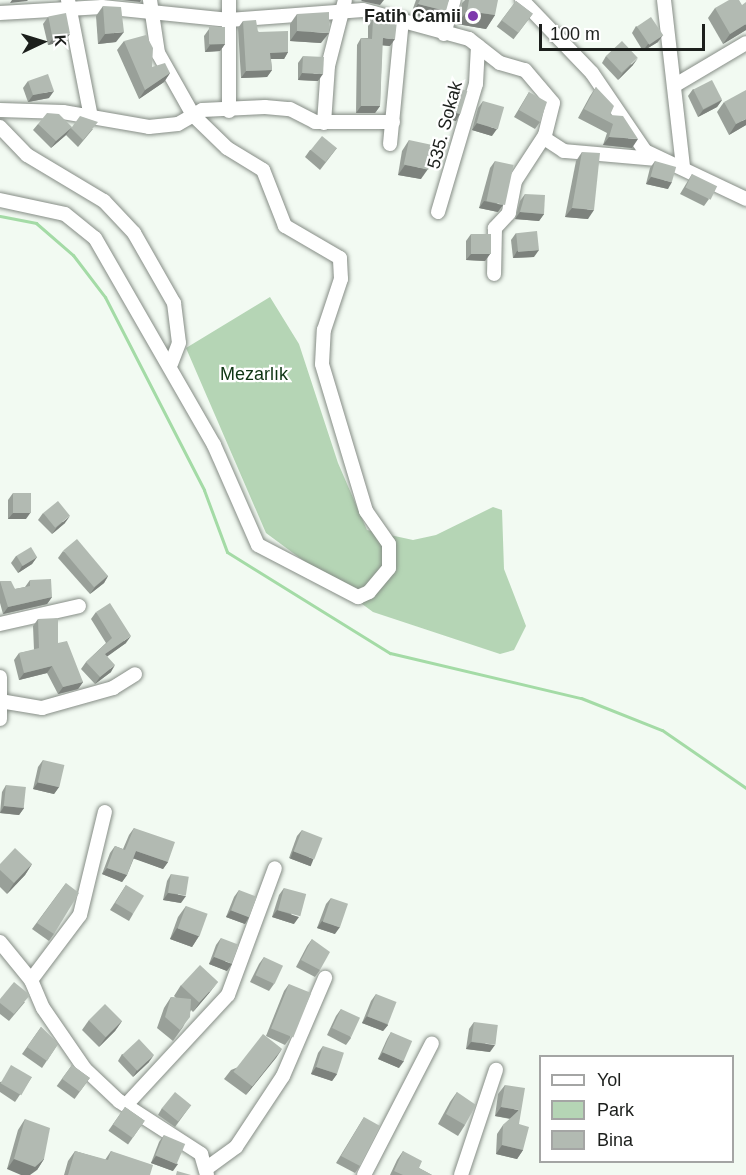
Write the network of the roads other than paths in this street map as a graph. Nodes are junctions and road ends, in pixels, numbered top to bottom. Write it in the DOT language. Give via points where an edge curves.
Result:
graph roads {
  1 [pos="229,0"];
  2 [pos="454,0"];
  3 [pos="522,0"];
  4 [pos="663,0"];
  5 [pos="150,5"];
  6 [pos="69,6"];
  7 [pos="344,6"];
  8 [pos="0,13"];
  9 [pos="229,20"];
  10 [pos="402,20"];
  11 [pos="444,34"];
  12 [pos="746,43"];
  13 [pos="478,46"];
  14 [pos="677,84"];
  15 [pos="0,110"];
  16 [pos="229,111"];
  17 [pos="193,115"];
  18 [pos="91,117"];
  19 [pos="393,122"];
  20 [pos="324,123"];
  21 [pos="0,127"];
  22 [pos="544,138"];
  23 [pos="390,144"];
  24 [pos="656,159"];
  25 [pos="683,168"];
  26 [pos="746,199"];
  27 [pos="0,200"];
  28 [pos="438,212"];
  29 [pos="494,274"];
  30 [pos="171,364"];
  31 [pos="79,606"];
  32 [pos="0,624"];
  33 [pos="135,674"];
  34 [pos="0,677"];
  35 [pos="1,701"];
  36 [pos="0,719"];
  37 [pos="105,812"];
  38 [pos="275,868"];
  39 [pos="0,942"];
  40 [pos="325,978"];
  41 [pos="31,980"];
  42 [pos="432,1043"];
  43 [pos="496,1070"];
  44 [pos="126,1105"];
  45 [pos="207,1171"];
  46 [pos="364,1175"];
  47 [pos="461,1175"];
  1 -- 9 [label="street"];
  2 -- 11 [label="street"];
  3 -- 24 [label="street" via="592,73"];
  4 -- 14 [label="street"];
  5 -- 6 [label="street"];
  5 -- 9 [label="street"];
  5 -- 17 [label="street" via="158,53"];
  6 -- 8 [label="street"];
  6 -- 18 [label="street"];
  7 -- 9 [label="street"];
  7 -- 10 [label="street"];
  7 -- 20 [label="street" via="328,66"];
  9 -- 16 [label="street"];
  10 -- 11 [label="street"];
  10 -- 19 [label="street"];
  11 -- 13 [label="street"];
  12 -- 14 [label="street"];
  13 -- 22 [label="street" via="500,63 525,70 545,90 553,103"];
  13 -- 28 [label="street, 535. Sokak" via="476,84"];
  14 -- 25 [label="street"];
  15 -- 18 [label="street"];
  16 -- 17 [label="street" via="202,110"];
  16 -- 20 [label="street" via="290,109"];
  17 -- 18 [label="street" via="166,127"];
  17 -- 30 [label="street" via="227,148 263,170 285,226 340,258 341,279 324,330 322,364 366,512 389,544 389,568 369,592 358,597 258,545 214,445"];
  19 -- 20 [label="street"];
  19 -- 23 [label="street"];
  21 -- 30 [label="street" via="27,155 104,201 134,233 174,303 179,343"];
  22 -- 24 [label="street" via="564,151"];
  22 -- 29 [label="street" via="515,181 509,213 495,228"];
  24 -- 25 [label="street"];
  25 -- 26 [label="street"];
  27 -- 30 [label="street" via="65,214 95,238"];
  31 -- 32 [label="street"];
  33 -- 35 [label="street" via="113,688 42,708"];
  34 -- 35 [label="street"];
  35 -- 36 [label="street"];
  37 -- 41 [label="street" via="80,915"];
  38 -- 44 [label="street" via="228,995"];
  39 -- 41 [label="street"];
  40 -- 45 [label="street" via="283,1076 236,1147"];
  41 -- 44 [label="street" via="43,1008 86,1069"];
  42 -- 46 [label="street"];
  43 -- 47 [label="street"];
  44 -- 45 [label="street" via="201,1154"];
}
